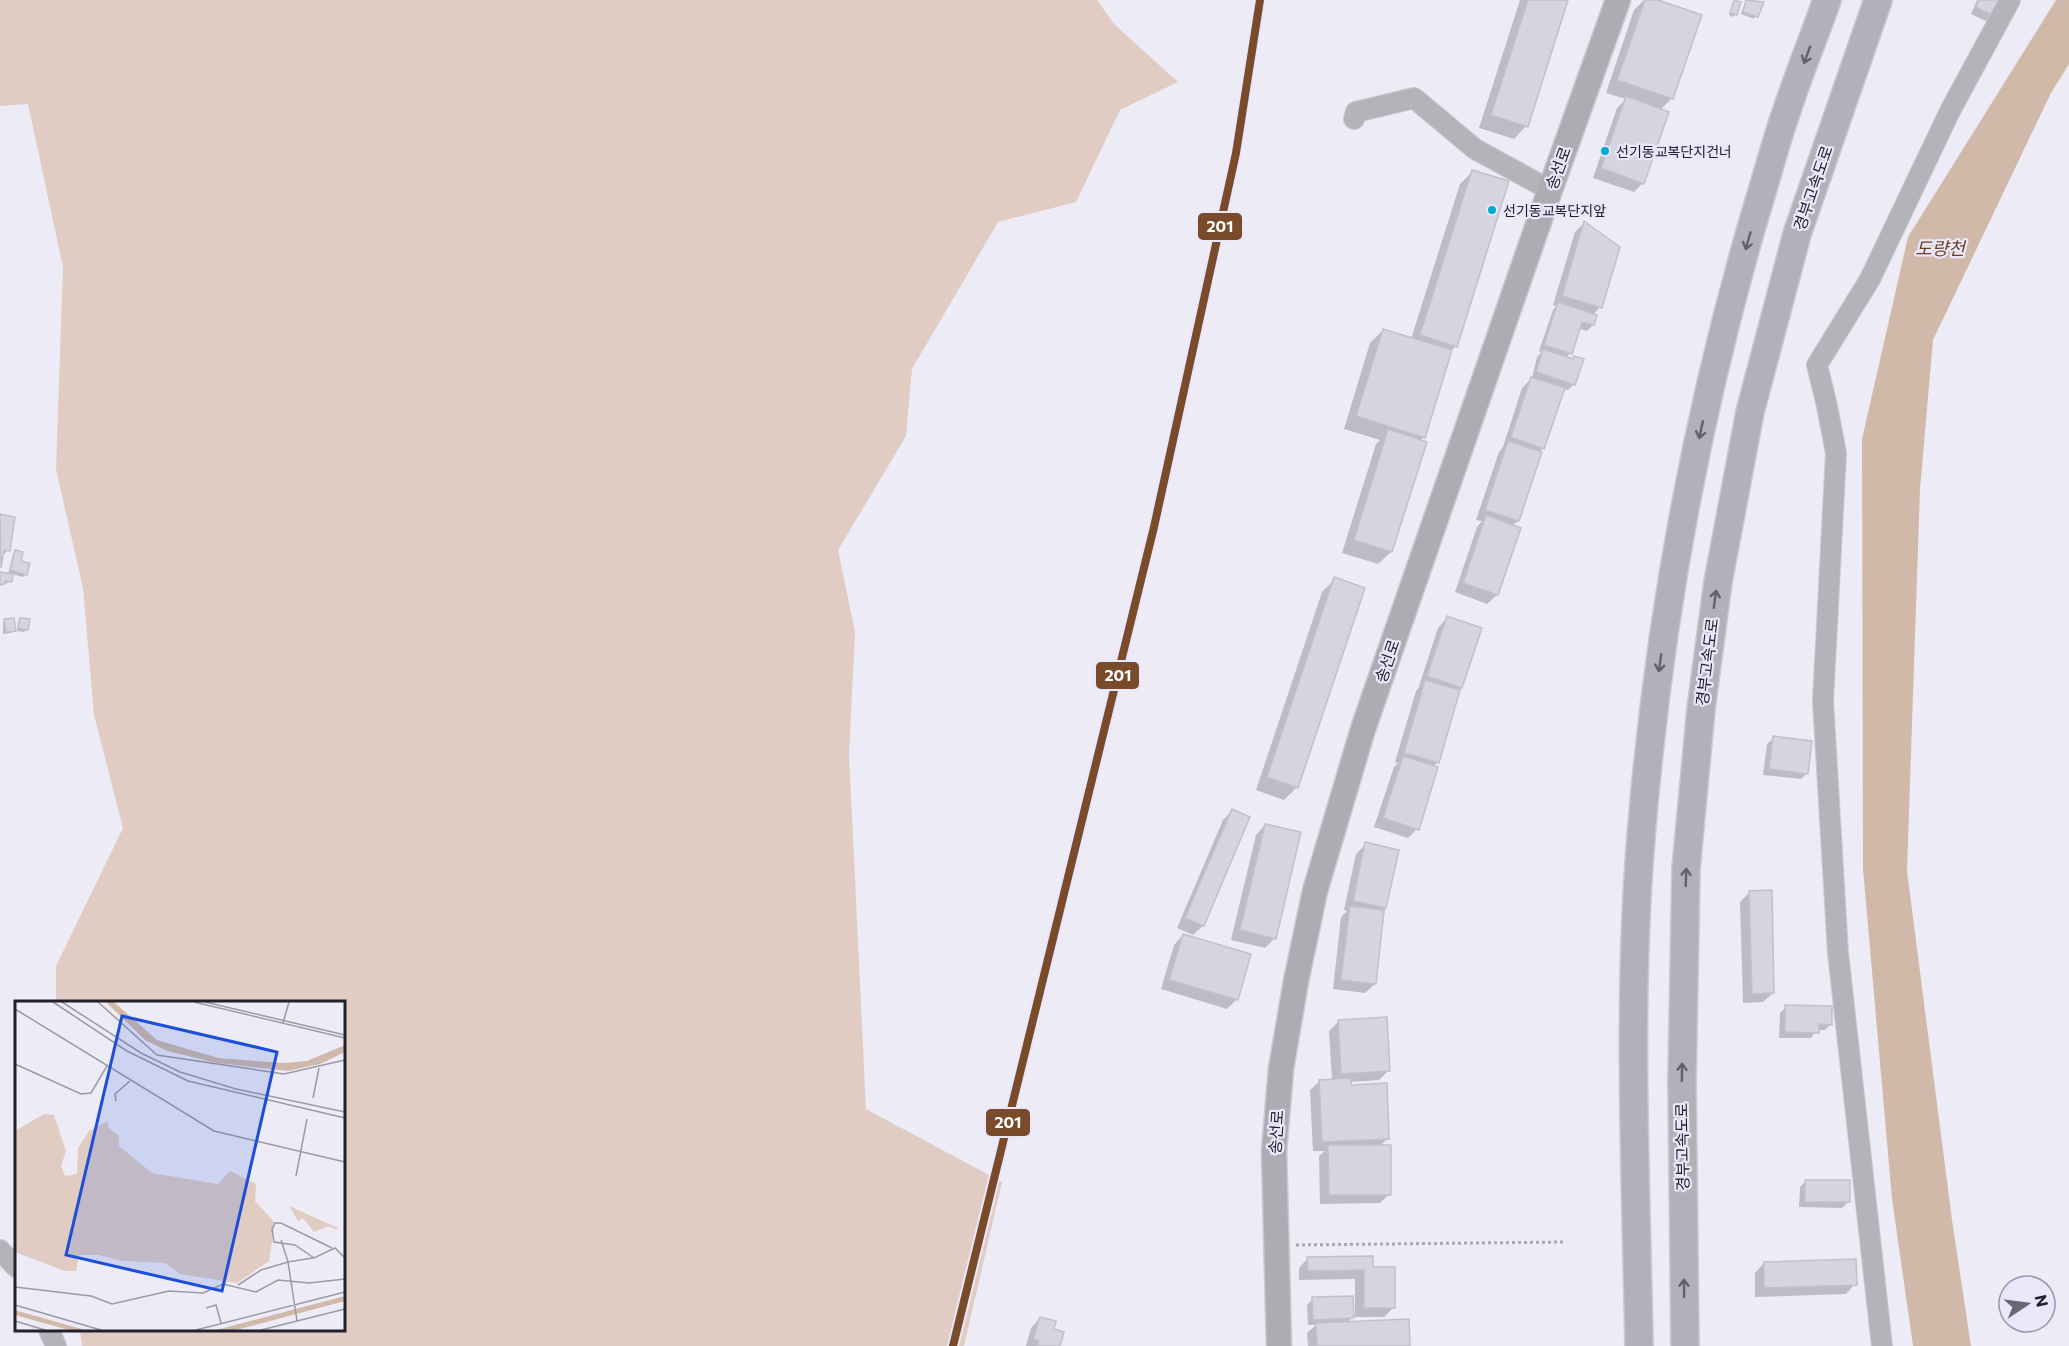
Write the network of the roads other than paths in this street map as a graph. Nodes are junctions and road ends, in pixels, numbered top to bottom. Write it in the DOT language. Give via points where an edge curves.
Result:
graph roads {
  1 [pos="1618,0"];
  2 [pos="1827,0"];
  3 [pos="1878,0"];
  4 [pos="2010,0"];
  5 [pos="1354,119"];
  6 [pos="1550,190"];
  7 [pos="0,1250"];
  8 [pos="15,1266"];
  9 [pos="50,1331"];
  10 [pos="56,1346"];
  11 [pos="1279,1346"];
  12 [pos="1639,1346"];
  13 [pos="1685,1346"];
  14 [pos="1882,1346"];
  1 -- 6 [label="main road, 송선로"];
  2 -- 12 [label="highway, one-way" via="1786,112 1713,369 1682,521 1659,671 1641,837 1634,992"];
  13 -- 3 [label="highway, 경부고속도로, one-way" via="1682,1081 1686,869 1718,582 1750,412 1797,234"];
  4 -- 14 [label="street" via="1950,111 1870,279 1816,365 1836,453 1823,701 1838,953"];
  5 -- 6 [label="street" via="1356,112 1414,98 1474,149"];
  6 -- 11 [label="main road, 송선로" via="1363,729 1315,891 1281,1069 1274,1150"];
  7 -- 8 [label="street"];
  9 -- 10 [label="street"];
}
